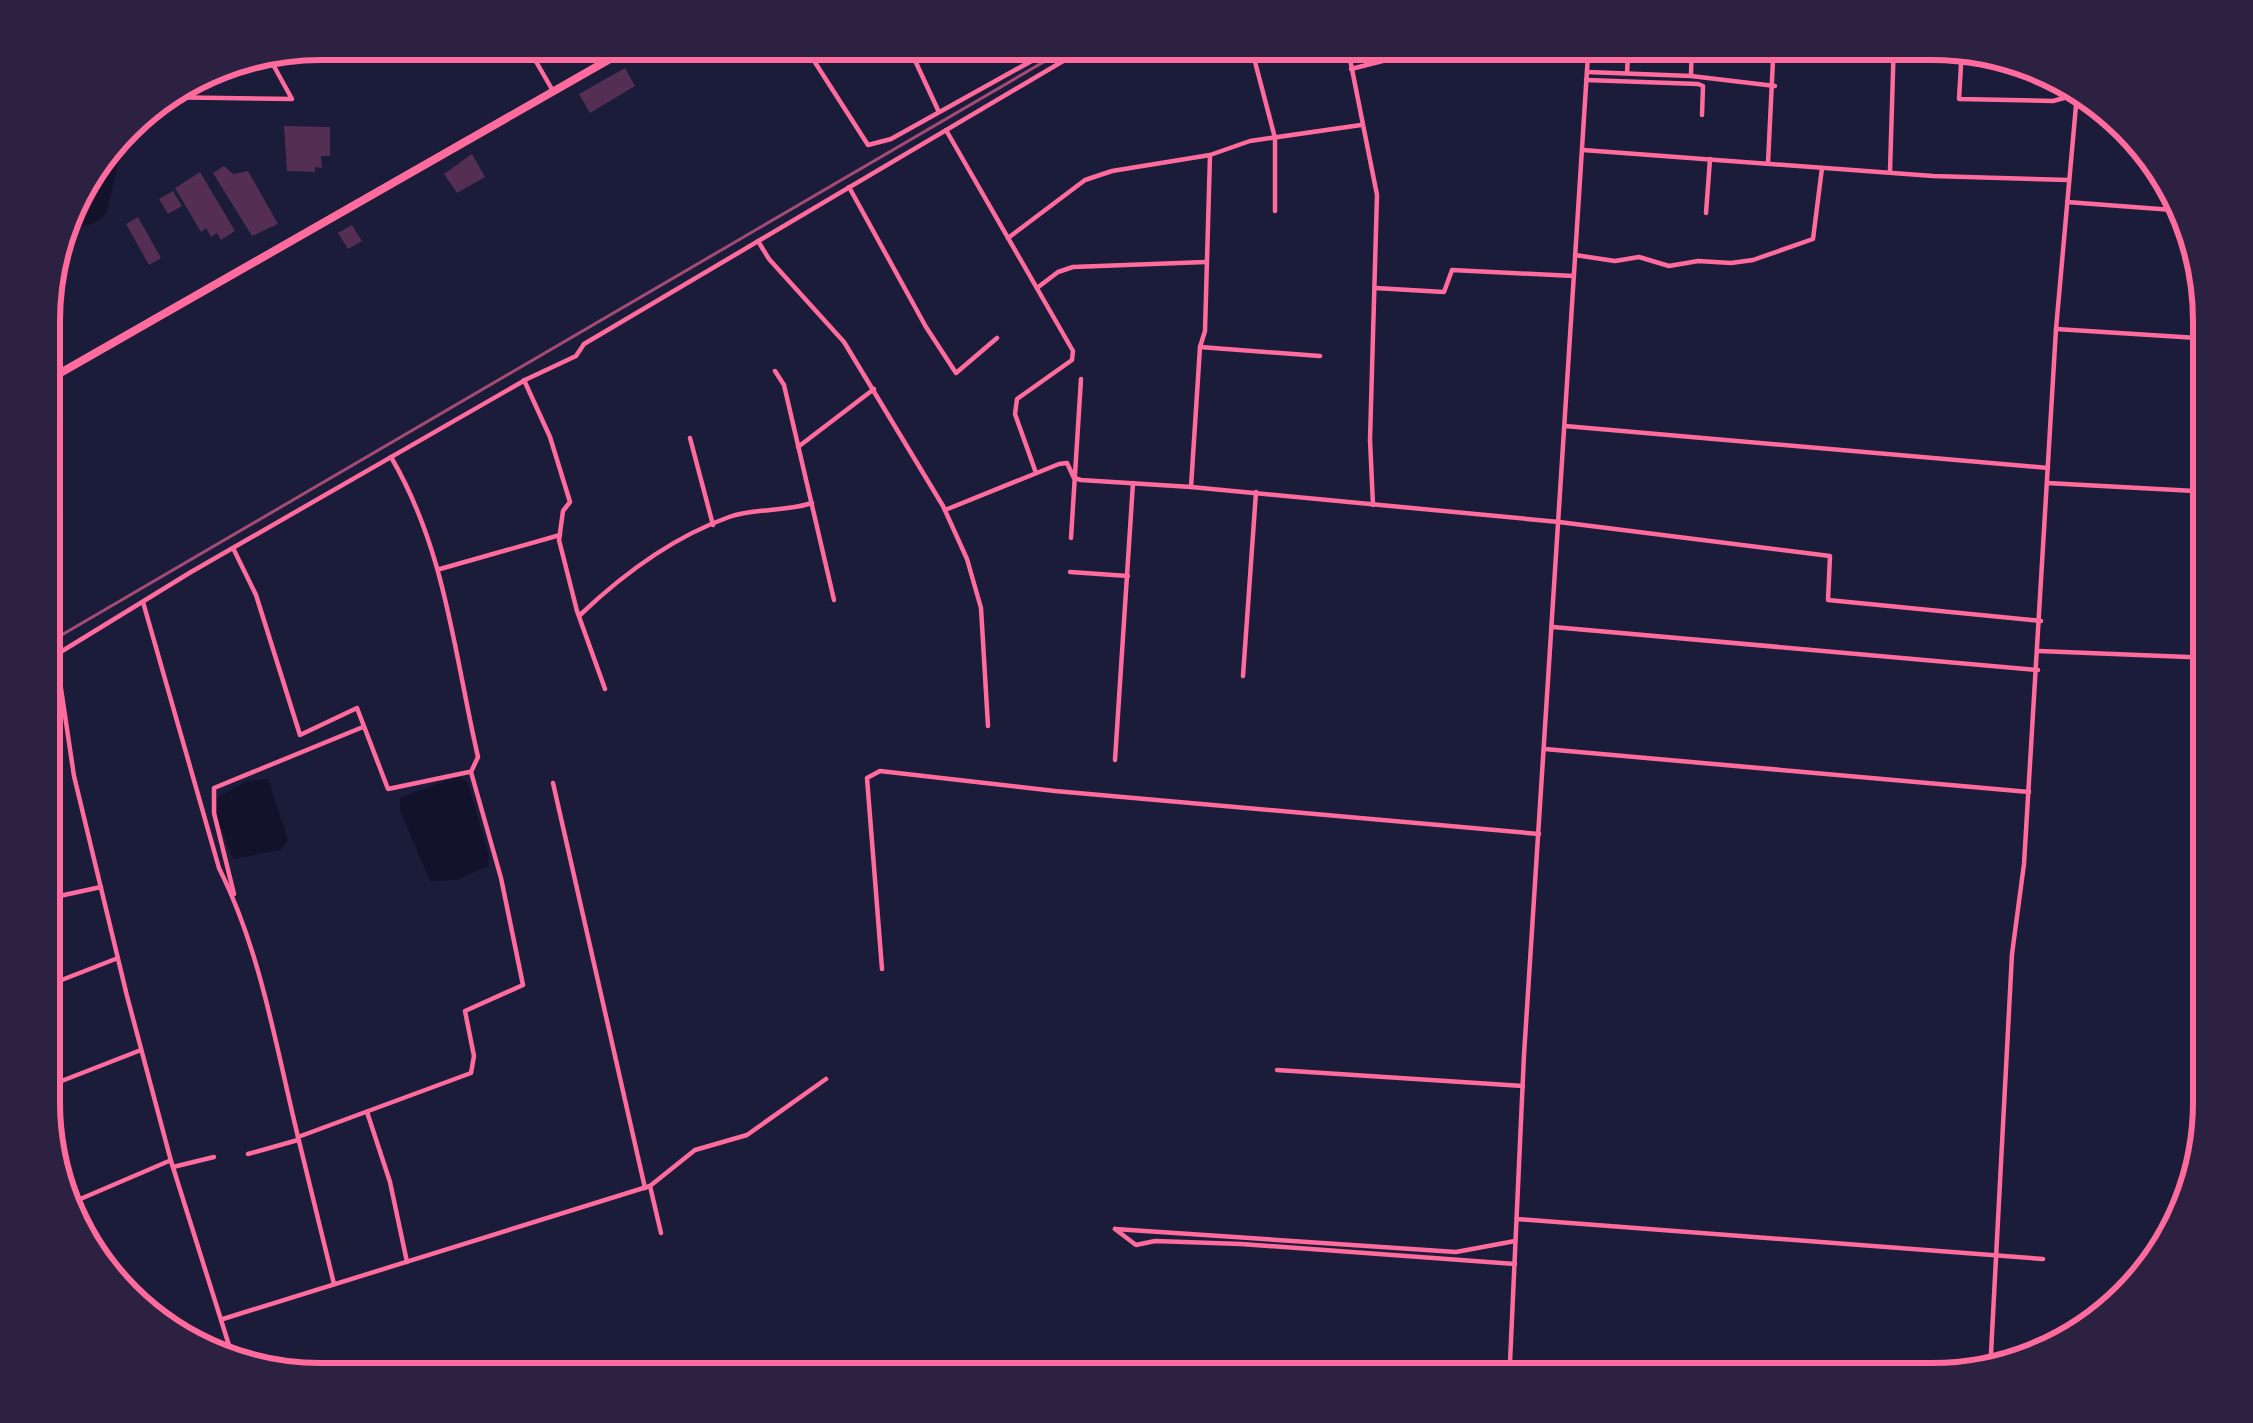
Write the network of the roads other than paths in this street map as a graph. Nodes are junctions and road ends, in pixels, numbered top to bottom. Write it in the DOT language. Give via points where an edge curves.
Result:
graph roads {
  1 [pos="1255,60"];
  2 [pos="1349,60"];
  3 [pos="1388,60"];
  4 [pos="1587,60"];
  5 [pos="1628,60"];
  6 [pos="1691,60"];
  7 [pos="1774,60"];
  8 [pos="1893,60"];
  9 [pos="536,61"];
  10 [pos="608,61"];
  11 [pos="814,61"];
  12 [pos="915,61"];
  13 [pos="1032,61"];
  14 [pos="1064,61"];
  15 [pos="1961,62"];
  16 [pos="273,65"];
  17 [pos="1351,70"];
  18 [pos="1627,73"];
  19 [pos="1586,76"];
  20 [pos="1691,76"];
  21 [pos="1775,86"];
  22 [pos="554,92"];
  23 [pos="186,97"];
  24 [pos="2067,97"];
  25 [pos="2075,103"];
  26 [pos="939,112"];
  27 [pos="1702,115"];
  28 [pos="1363,125"];
  29 [pos="946,129"];
  30 [pos="1275,138"];
  31 [pos="1581,150"];
  32 [pos="1210,155"];
  33 [pos="1711,159"];
  34 [pos="1768,164"];
  35 [pos="1822,168"];
  36 [pos="1890,173"];
  37 [pos="2068,180"];
  38 [pos="848,187"];
  39 [pos="2066,202"];
  40 [pos="2167,210"];
  41 [pos="1275,211"];
  42 [pos="1706,213"];
  43 [pos="1008,238"];
  44 [pos="758,241"];
  45 [pos="1575,255"];
  46 [pos="1205,262"];
  47 [pos="1574,276"];
  48 [pos="1037,288"];
  49 [pos="1376,289"];
  50 [pos="2056,328"];
  51 [pos="997,338"];
  52 [pos="2192,338"];
  53 [pos="1200,347"];
  54 [pos="1320,356"];
  55 [pos="775,371"];
  56 [pos="60,372"];
  57 [pos="1081,379"];
  58 [pos="524,380"];
  59 [pos="874,389"];
  60 [pos="1565,426"];
  61 [pos="690,438"];
  62 [pos="798,447"];
  63 [pos="391,457"];
  64 [pos="2048,468"];
  65 [pos="1036,472"];
  66 [pos="1074,478"];
  67 [pos="1133,483"];
  68 [pos="2047,483"];
  69 [pos="1192,487"];
  70 [pos="2192,491"];
  71 [pos="1256,492"];
  72 [pos="812,502"];
  73 [pos="1373,505"];
  74 [pos="945,510"];
  75 [pos="1559,522"];
  76 [pos="713,525"];
  77 [pos="560,535"];
  78 [pos="1071,538"];
  79 [pos="233,548"];
  80 [pos="440,569"];
  81 [pos="1070,572"];
  82 [pos="1128,576"];
  83 [pos="834,600"];
  84 [pos="142,601"];
  85 [pos="579,616"];
  86 [pos="2041,621"];
  87 [pos="1552,627"];
  88 [pos="2039,651"];
  89 [pos="60,652"];
  90 [pos="2192,657"];
  91 [pos="2038,670"];
  92 [pos="1244,676"];
  93 [pos="60,682"];
  94 [pos="605,689"];
  95 [pos="988,726"];
  96 [pos="363,727"];
  97 [pos="1544,748"];
  98 [pos="1115,760"];
  99 [pos="471,772"];
  100 [pos="553,783"];
  101 [pos="2029,792"];
  102 [pos="1539,834"];
  103 [pos="101,887"];
  104 [pos="60,896"];
  105 [pos="237,905"];
  106 [pos="118,958"];
  107 [pos="882,969"];
  108 [pos="60,981"];
  109 [pos="141,1050"];
  110 [pos="1277,1070"];
  111 [pos="826,1079"];
  112 [pos="60,1082"];
  113 [pos="1522,1086"];
  114 [pos="367,1112"];
  115 [pos="298,1139"];
  116 [pos="248,1154"];
  117 [pos="214,1157"];
  118 [pos="171,1164"];
  119 [pos="648,1187"];
  120 [pos="79,1200"];
  121 [pos="1517,1219"];
  122 [pos="662,1233"];
  123 [pos="1516,1241"];
  124 [pos="1996,1254"];
  125 [pos="2043,1259"];
  126 [pos="406,1262"];
  127 [pos="1515,1264"];
  128 [pos="334,1285"];
  129 [pos="223,1318"];
  130 [pos="230,1346"];
  131 [pos="1991,1356"];
  132 [pos="1510,1362"];
  1 -- 30 [label="street"];
  2 -- 17 [label="street"];
  3 -- 17 [label="street"];
  4 -- 19 [label="street"];
  5 -- 18 [label="street"];
  6 -- 20 [label="street"];
  7 -- 21 [label="street"];
  8 -- 36 [label="street"];
  9 -- 22 [label="street"];
  10 -- 22 [label="highway"];
  11 -- 26 [label="street" via="868,145"];
  12 -- 26 [label="street"];
  13 -- 26 [label="street"];
  14 -- 29 [label="street"];
  15 -- 24 [label="street" via="1959,99"];
  16 -- 23 [label="street" via="292,99"];
  17 -- 28 [label="street"];
  18 -- 19 [label="street"];
  18 -- 20 [label="street"];
  19 -- 27 [label="street" via="1698,84"];
  19 -- 31 [label="street"];
  20 -- 21 [label="street"];
  21 -- 34 [label="street"];
  22 -- 56 [label="highway"];
  25 -- 37 [label="street"];
  28 -- 30 [label="street"];
  28 -- 49 [label="street" via="1377,195"];
  29 -- 38 [label="street"];
  29 -- 43 [label="street"];
  30 -- 32 [label="street"];
  30 -- 41 [label="street"];
  31 -- 33 [label="street"];
  31 -- 45 [label="street"];
  32 -- 43 [label="street" via="1085,180"];
  32 -- 46 [label="street"];
  33 -- 34 [label="street"];
  33 -- 42 [label="street"];
  34 -- 35 [label="street"];
  35 -- 36 [label="street"];
  35 -- 45 [label="street" via="1813,238 1753,260 1669,266"];
  36 -- 37 [label="street"];
  37 -- 39 [label="street"];
  38 -- 44 [label="street"];
  38 -- 51 [label="street" via="956,373"];
  39 -- 40 [label="street"];
  39 -- 50 [label="street"];
  43 -- 48 [label="street"];
  44 -- 58 [label="street"];
  44 -- 59 [label="street"];
  45 -- 47 [label="street"];
  46 -- 48 [label="street" via="1073,267"];
  46 -- 53 [label="street"];
  47 -- 49 [label="street" via="1452,270 1444,292"];
  47 -- 60 [label="street"];
  48 -- 65 [label="street" via="1073,351 1072,360 1017,399"];
  49 -- 73 [label="street"];
  50 -- 52 [label="street"];
  50 -- 64 [label="street"];
  53 -- 54 [label="street"];
  53 -- 69 [label="street"];
  55 -- 62 [label="street"];
  57 -- 66 [label="street"];
  58 -- 63 [label="street"];
  58 -- 77 [label="street" via="570,502"];
  59 -- 62 [label="street"];
  59 -- 74 [label="street"];
  60 -- 64 [label="street"];
  60 -- 75 [label="street"];
  61 -- 76 [label="street"];
  62 -- 72 [label="street"];
  63 -- 79 [label="street"];
  63 -- 80 [label="street"];
  64 -- 68 [label="street"];
  65 -- 66 [label="street" via="1067,464"];
  65 -- 74 [label="street"];
  66 -- 67 [label="street"];
  66 -- 78 [label="street"];
  67 -- 69 [label="street"];
  67 -- 82 [label="street"];
  68 -- 70 [label="street"];
  68 -- 86 [label="street"];
  69 -- 71 [label="street"];
  71 -- 73 [label="street"];
  71 -- 92 [label="street"];
  72 -- 76 [label="street"];
  72 -- 83 [label="street"];
  73 -- 75 [label="street"];
  74 -- 95 [label="street" via="981,608"];
  75 -- 86 [label="street" via="1830,556 1828,600"];
  75 -- 87 [label="street"];
  76 -- 85 [label="street" via="621,576"];
  77 -- 80 [label="street"];
  77 -- 85 [label="street"];
  79 -- 84 [label="street"];
  79 -- 96 [label="street" via="300,735 357,709"];
  80 -- 99 [label="street" via="478,757"];
  81 -- 82 [label="street"];
  82 -- 98 [label="street"];
  84 -- 89 [label="street"];
  84 -- 105 [label="street" via="219,868"];
  85 -- 94 [label="street"];
  86 -- 88 [label="street"];
  87 -- 91 [label="street"];
  87 -- 97 [label="street"];
  88 -- 90 [label="street"];
  88 -- 91 [label="street"];
  91 -- 101 [label="street"];
  93 -- 103 [label="street"];
  96 -- 99 [label="street" via="388,789"];
  96 -- 105 [label="street" via="214,788"];
  97 -- 101 [label="street"];
  97 -- 102 [label="street"];
  99 -- 114 [label="street" via="523,985 465,1011 471,1073"];
  100 -- 119 [label="street"];
  101 -- 124 [label="street"];
  102 -- 107 [label="street" via="880,771 867,778"];
  102 -- 113 [label="street"];
  103 -- 104 [label="street"];
  103 -- 106 [label="street"];
  105 -- 115 [label="street"];
  106 -- 108 [label="street"];
  106 -- 109 [label="street"];
  109 -- 112 [label="street"];
  109 -- 118 [label="street"];
  110 -- 113 [label="street"];
  111 -- 119 [label="street" via="747,1135 689,1154"];
  113 -- 121 [label="street"];
  114 -- 115 [label="street"];
  114 -- 126 [label="street"];
  115 -- 116 [label="street"];
  115 -- 128 [label="street"];
  117 -- 118 [label="street"];
  118 -- 120 [label="street"];
  118 -- 129 [label="street"];
  119 -- 122 [label="street"];
  119 -- 126 [label="street"];
  121 -- 123 [label="street"];
  121 -- 124 [label="street"];
  123 -- 127 [label="street"];
  123 -- 127 [label="street" via="1456,1252 1115,1229 1136,1245 1240,1244"];
  124 -- 125 [label="street"];
  124 -- 131 [label="street"];
  126 -- 128 [label="street"];
  127 -- 132 [label="street"];
  128 -- 129 [label="street"];
  129 -- 130 [label="street"];
}
